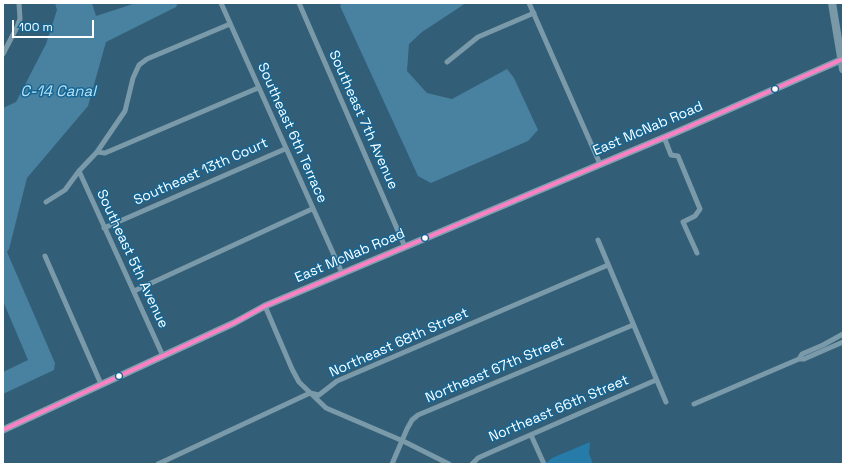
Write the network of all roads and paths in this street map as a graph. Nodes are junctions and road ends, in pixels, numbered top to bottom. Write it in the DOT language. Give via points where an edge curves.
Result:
graph roads {
  1 [pos="19,3"];
  2 [pos="221,3"];
  3 [pos="299,3"];
  4 [pos="529,3"];
  5 [pos="832,3"];
  6 [pos="534,13"];
  7 [pos="230,24"];
  8 [pos="3,54"];
  9 [pos="842,59"];
  10 [pos="447,62"];
  11 [pos="843,69"];
  12 [pos="258,88"];
  13 [pos="664,137"];
  14 [pos="285,149"];
  15 [pos="97,152"];
  16 [pos="600,164"];
  17 [pos="79,171"];
  18 [pos="46,202"];
  19 [pos="312,209"];
  20 [pos="104,228"];
  21 [pos="598,240"];
  22 [pos="405,247"];
  23 [pos="697,253"];
  24 [pos="45,256"];
  25 [pos="608,265"];
  26 [pos="342,273"];
  27 [pos="134,291"];
  28 [pos="264,306"];
  29 [pos="633,325"];
  30 [pos="843,334"];
  31 [pos="843,342"];
  32 [pos="163,356"];
  33 [pos="799,359"];
  34 [pos="656,380"];
  35 [pos="101,384"];
  36 [pos="310,393"];
  37 [pos="666,402"];
  38 [pos="694,404"];
  39 [pos="3,430"];
  40 [pos="532,435"];
  41 [pos="403,441"];
  42 [pos="158,464"];
  43 [pos="392,464"];
  44 [pos="449,464"];
  45 [pos="472,464"];
  46 [pos="544,464"];
  1 -- 8 [label="street" via="20,19"];
  2 -- 7 [label="street, Southeast 6th Terrace"];
  3 -- 22 [label="street, Southeast 7th Avenue"];
  4 -- 6 [label="street"];
  5 -- 9 [label="main road"];
  6 -- 10 [label="street" via="478,38"];
  6 -- 16 [label="street"];
  7 -- 12 [label="street, Southeast 6th Terrace"];
  7 -- 15 [label="street" via="148,59 139,66 133,78 125,112"];
  9 -- 11 [label="main road"];
  9 -- 13 [label="street, East McNab Road"];
  12 -- 14 [label="street, Southeast 6th Terrace"];
  12 -- 15 [label="street" via="105,153"];
  13 -- 16 [label="street, East McNab Road"];
  13 -- 23 [label="street" via="671,155 678,156 700,209 695,216 684,222"];
  14 -- 19 [label="street, Southeast 6th Terrace"];
  14 -- 20 [label="street, Southeast 13th Court"];
  15 -- 17 [label="street"];
  16 -- 22 [label="street, East McNab Road"];
  17 -- 18 [label="street" via="64,190"];
  17 -- 20 [label="street, Southeast 5th Avenue"];
  19 -- 26 [label="street, Southeast 6th Terrace"];
  19 -- 27 [label="street"];
  20 -- 27 [label="street, Southeast 5th Avenue"];
  21 -- 25 [label="street"];
  22 -- 26 [label="street, East McNab Road"];
  24 -- 35 [label="street"];
  25 -- 29 [label="street"];
  25 -- 36 [label="street, Northeast 68th Street" via="337,381 319,395"];
  26 -- 28 [label="street, East McNab Road"];
  27 -- 32 [label="street, Southeast 5th Avenue"];
  28 -- 32 [label="street, East McNab Road"];
  28 -- 36 [label="street" via="292,369"];
  29 -- 34 [label="street"];
  29 -- 41 [label="street, Northeast 67th Street" via="418,415 412,420"];
  30 -- 33 [label="street" via="802,354"];
  31 -- 33 [label="street"];
  32 -- 35 [label="street, East McNab Road"];
  33 -- 38 [label="street"];
  34 -- 37 [label="street"];
  34 -- 40 [label="street, Northeast 66th Street"];
  35 -- 39 [label="street, East McNab Road"];
  36 -- 41 [label="street" via="326,408"];
  36 -- 42 [label="street, Northeast 68th Street"];
  40 -- 45 [label="street, Northeast 66th Street" via="478,458"];
  40 -- 46 [label="street"];
  41 -- 43 [label="street, Northeast 67th Street"];
  41 -- 44 [label="street"];
}
